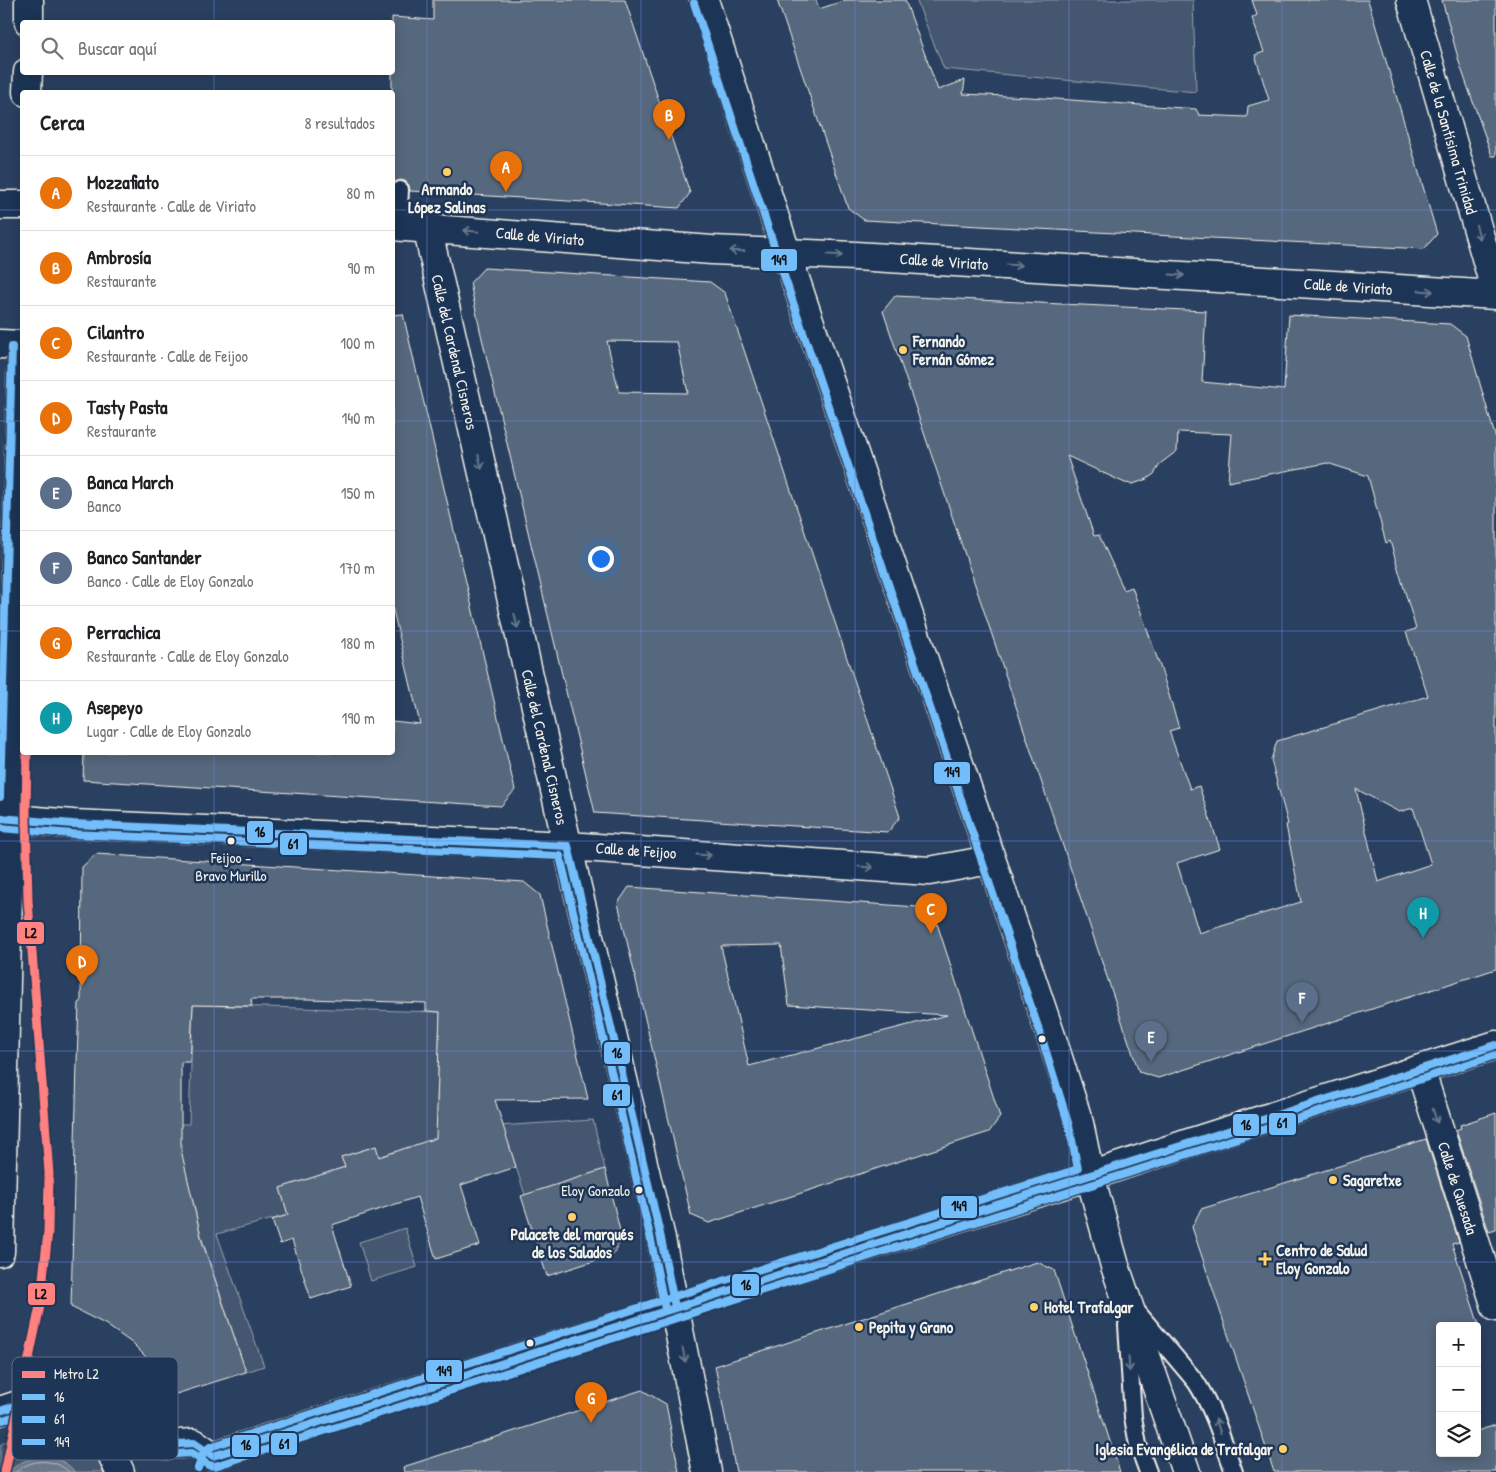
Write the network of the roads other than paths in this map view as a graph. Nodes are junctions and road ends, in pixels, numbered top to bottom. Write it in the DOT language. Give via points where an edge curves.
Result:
graph roads {
  1 [pos="29,0"];
  2 [pos="704,0"];
  3 [pos="1411,0"];
  4 [pos="29,20"];
  5 [pos="28,75"];
  6 [pos="27,90"];
  7 [pos="400,190"];
  8 [pos="0,205"];
  9 [pos="20,205"];
  10 [pos="395,226"];
  11 [pos="427,227"];
  12 [pos="786,252"];
  13 [pos="1496,294"];
  14 [pos="0,344"];
  15 [pos="20,346"];
  16 [pos="20,402"];
  17 [pos="5,819"];
  18 [pos="568,846"];
  19 [pos="990,860"];
  20 [pos="1496,1045"];
  21 [pos="1420,1069"];
  22 [pos="1090,1176"];
  23 [pos="0,1252"];
  24 [pos="1125,1298"];
  25 [pos="674,1307"];
  26 [pos="1496,1307"];
  27 [pos="12,1407"];
  28 [pos="0,1411"];
  29 [pos="178,1444"];
  30 [pos="115,1460"];
  31 [pos="210,1464"];
  32 [pos="120,1472"];
  33 [pos="707,1472"];
  34 [pos="1148,1472"];
  35 [pos="1186,1472"];
  36 [pos="1234,1472"];
  1 -- 4 [label="street"];
  2 -- 12 [label="street"];
  3 -- 13 [label="street, Calle de la Santísima Trinidad, one-way"];
  5 -- 6 [label="street"];
  7 -- 10 [label="lane"];
  8 -- 9 [label="street"];
  10 -- 11 [label="street, Calle de Viriato"];
  12 -- 11 [label="street, Calle de Viriato, one-way" via="712,250"];
  11 -- 18 [label="street, Calle del Cardenal Cisneros, one-way"];
  12 -- 13 [label="street, Calle de Viriato, one-way"];
  12 -- 19 [label="street"];
  14 -- 15 [label="street"];
  16 -- 17 [label="street"];
  17 -- 18 [label="street, Calle de Feijoo"];
  17 -- 23 [label="street"];
  18 -- 19 [label="street, Calle de Feijoo, one-way" via="929,871"];
  18 -- 25 [label="street, Calle del Cardenal Cisneros" via="660,1234"];
  19 -- 22 [label="street" via="1072,1103"];
  20 -- 21 [label="street"];
  21 -- 22 [label="street"];
  21 -- 26 [label="street, Calle de Quesada, one-way"];
  22 -- 24 [label="street"];
  22 -- 25 [label="street"];
  24 -- 34 [label="lane, one-way" via="1133,1417 1138,1445"];
  24 -- 35 [label="street"];
  36 -- 24 [label="lane, one-way" via="1204,1394"];
  25 -- 31 [label="street"];
  25 -- 33 [label="street, Calle del Cardenal Cisneros, one-way"];
  27 -- 28 [label="street"];
  29 -- 31 [label="street" via="194,1443"];
  30 -- 32 [label="street"];
}
